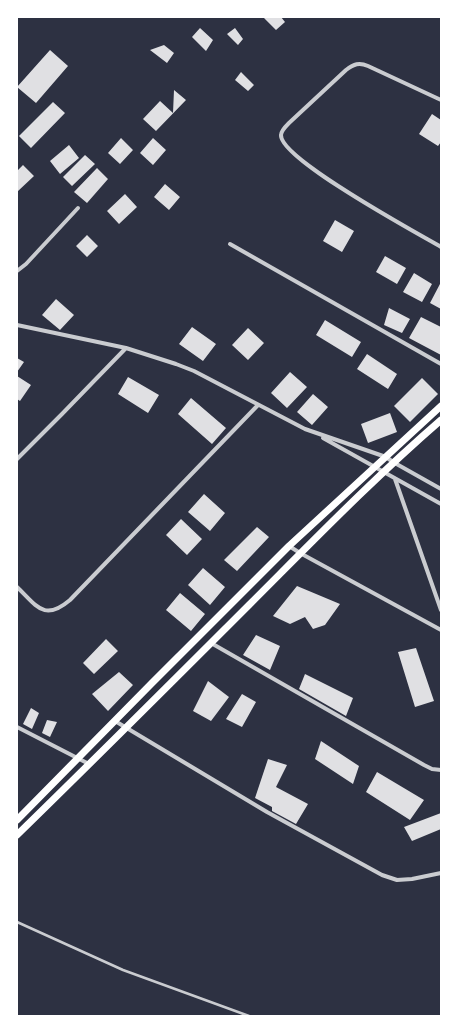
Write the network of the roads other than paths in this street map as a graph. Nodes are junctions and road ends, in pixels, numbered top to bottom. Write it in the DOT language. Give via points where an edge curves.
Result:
graph roads {
  1 [pos="441,100"];
  2 [pos="78,208"];
  3 [pos="230,244"];
  4 [pos="441,247"];
  5 [pos="17,271"];
  6 [pos="17,325"];
  7 [pos="126,348"];
  8 [pos="441,364"];
  9 [pos="258,405"];
  10 [pos="441,406"];
  11 [pos="441,420"];
  12 [pos="316,434"];
  13 [pos="386,457"];
  14 [pos="17,459"];
  15 [pos="393,462"];
  16 [pos="376,467"];
  17 [pos="383,472"];
  18 [pos="395,479"];
  19 [pos="441,489"];
  20 [pos="441,504"];
  21 [pos="289,546"];
  22 [pos="300,553"];
  23 [pos="17,587"];
  24 [pos="441,610"];
  25 [pos="441,630"];
  26 [pos="211,643"];
  27 [pos="115,721"];
  28 [pos="17,727"];
  29 [pos="125,728"];
  30 [pos="78,757"];
  31 [pos="90,764"];
  32 [pos="441,770"];
  33 [pos="17,820"];
  34 [pos="17,835"];
  35 [pos="441,873"];
  36 [pos="17,922"];
  37 [pos="249,1016"];
  1 -- 4 [label="street" via="361,63 346,70 288,123 280,135 289,150 324,177"];
  2 -- 5 [label="street"];
  3 -- 8 [label="street"];
  6 -- 7 [label="street"];
  7 -- 9 [label="street" via="194,371"];
  7 -- 14 [label="street"];
  9 -- 12 [label="street"];
  9 -- 23 [label="street" via="62,607 53,612 45,611"];
  10 -- 13 [label="main road"];
  11 -- 15 [label="main road"];
  12 -- 13 [label="street"];
  12 -- 16 [label="street"];
  13 -- 15 [label="street"];
  13 -- 16 [label="main road"];
  15 -- 17 [label="main road"];
  15 -- 19 [label="street"];
  16 -- 17 [label="street"];
  16 -- 21 [label="main road"];
  17 -- 18 [label="street"];
  17 -- 22 [label="main road"];
  18 -- 20 [label="street"];
  18 -- 24 [label="street"];
  21 -- 22 [label="street"];
  21 -- 27 [label="main road"];
  22 -- 25 [label="street"];
  22 -- 26 [label="main road"];
  26 -- 29 [label="main road"];
  26 -- 32 [label="street" via="432,769"];
  27 -- 29 [label="street"];
  27 -- 30 [label="main road"];
  28 -- 30 [label="street"];
  29 -- 31 [label="main road"];
  29 -- 35 [label="street" via="267,812 382,875 404,880"];
  30 -- 31 [label="street"];
  30 -- 33 [label="main road"];
  31 -- 34 [label="main road"];
  36 -- 37 [label="lane" via="123,970"];
}
